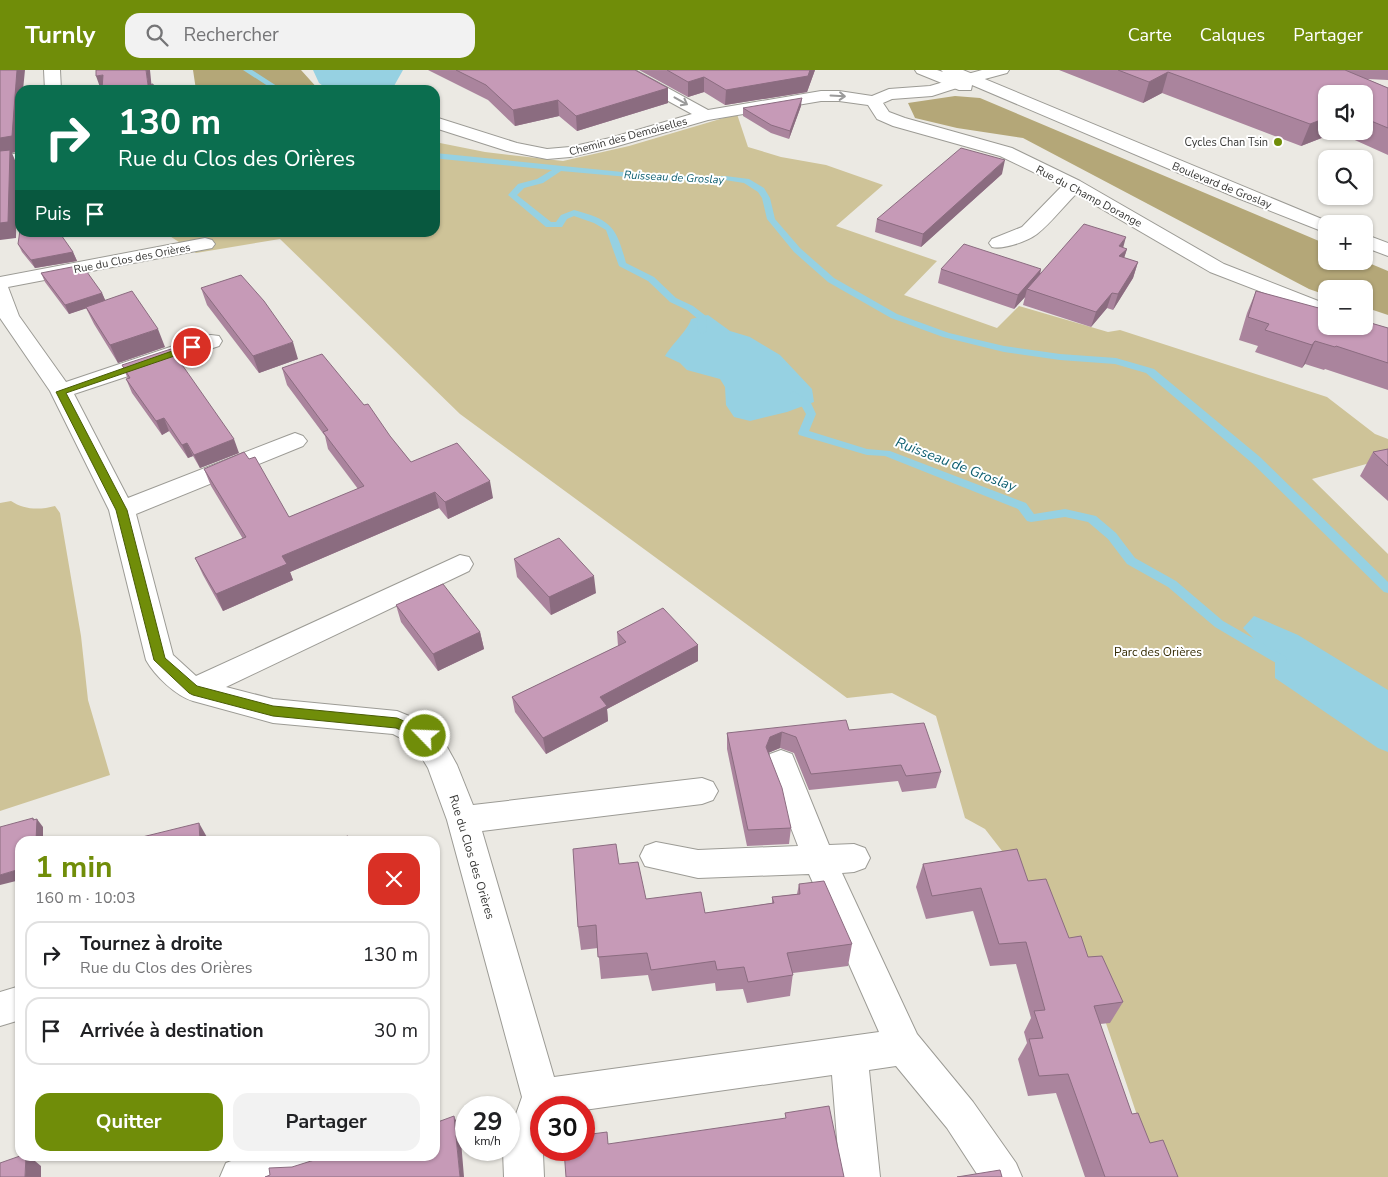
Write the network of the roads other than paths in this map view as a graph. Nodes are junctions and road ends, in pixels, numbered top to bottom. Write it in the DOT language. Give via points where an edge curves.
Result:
graph roads {
  1 [pos="52,70"];
  2 [pos="622,70"];
  3 [pos="924,70"];
  4 [pos="1001,70"];
  5 [pos="959,77"];
  6 [pos="53,85"];
  7 [pos="874,101"];
  8 [pos="706,115"];
  9 [pos="440,124"];
  10 [pos="15,159"];
  11 [pos="0,161"];
  12 [pos="1074,185"];
  13 [pos="1318,223"];
  14 [pos="205,244"];
  15 [pos="999,244"];
  16 [pos="1373,244"];
  17 [pos="1388,250"];
  18 [pos="0,283"];
  19 [pos="0,290"];
  20 [pos="1318,308"];
  21 [pos="211,341"];
  22 [pos="61,392"];
  23 [pos="294,442"];
  24 [pos="122,510"];
  25 [pos="460,564"];
  26 [pos="193,690"];
  27 [pos="781,763"];
  28 [pos="702,791"];
  29 [pos="463,820"];
  30 [pos="656,856"];
  31 [pos="854,858"];
  32 [pos="819,859"];
  33 [pos="15,1004"];
  34 [pos="0,1009"];
  35 [pos="904,1047"];
  36 [pos="849,1054"];
  37 [pos="541,1096"];
  38 [pos="548,1096"];
  39 [pos="530,1128"];
  40 [pos="290,1161"];
  41 [pos="240,1177"];
  42 [pos="524,1177"];
  43 [pos="860,1177"];
  44 [pos="1002,1177"];
  1 -- 6 [label="street"];
  2 -- 8 [label="street, Chemin des Demoiselles, one-way"];
  3 -- 5 [label="street, Boulevard de Groslay"];
  4 -- 5 [label="street"];
  5 -- 7 [label="street" via="932,91 889,94"];
  5 -- 13 [label="street, Boulevard de Groslay" via="1036,115 1119,142"];
  8 -- 7 [label="street, Chemin des Demoiselles, one-way" via="821,96"];
  7 -- 12 [label="street, Rue du Champ Dorange" via="883,115 899,122 1006,152"];
  8 -- 9 [label="street, Chemin des Demoiselles" via="614,142 547,154 513,147"];
  10 -- 11 [label="street"];
  12 -- 15 [label="street" via="1029,232"];
  12 -- 20 [label="street, Rue du Champ Dorange" via="1217,268"];
  14 -- 18 [label="street, Rue du Clos des Orières"];
  16 -- 17 [label="street"];
  19 -- 22 [label="street, Rue du Clos des Orières" via="9,316"];
  21 -- 22 [label="street"];
  22 -- 24 [label="street, Rue du Clos des Orières"];
  23 -- 24 [label="street"];
  24 -- 26 [label="street, Rue du Clos des Orières" via="160,660"];
  25 -- 26 [label="street"];
  26 -- 29 [label="street, Rue du Clos des Orières" via="273,711 397,723 425,736 442,765"];
  27 -- 32 [label="street"];
  28 -- 29 [label="street"];
  29 -- 37 [label="street, Rue du Clos des Orières"];
  30 -- 32 [label="street" via="698,864"];
  31 -- 32 [label="street"];
  32 -- 35 [label="street"];
  33 -- 34 [label="street"];
  35 -- 36 [label="street"];
  35 -- 44 [label="street" via="960,1114"];
  36 -- 38 [label="street"];
  36 -- 43 [label="street"];
  39 -- 42 [label="street" via="522,1151"];
  40 -- 41 [label="street"];
}
